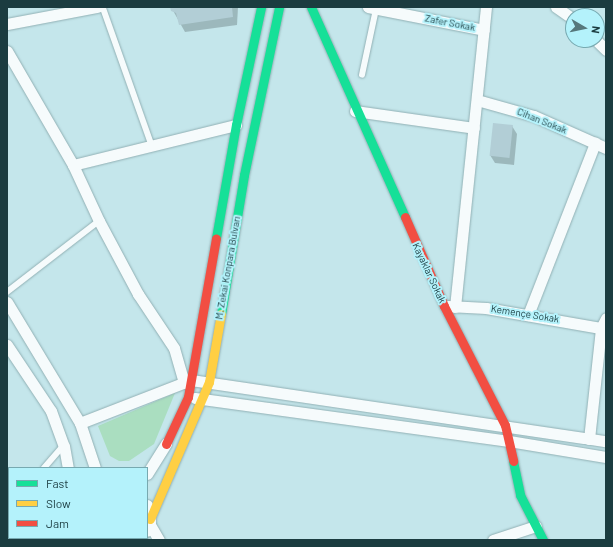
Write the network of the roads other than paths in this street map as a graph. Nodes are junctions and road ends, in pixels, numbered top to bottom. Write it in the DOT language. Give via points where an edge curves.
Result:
graph roads {
  1 [pos="97,7"];
  2 [pos="103,7"];
  3 [pos="262,7"];
  4 [pos="279,7"];
  5 [pos="310,7"];
  6 [pos="486,7"];
  7 [pos="556,7"];
  8 [pos="372,8"];
  9 [pos="565,13"];
  10 [pos="7,24"];
  11 [pos="484,30"];
  12 [pos="7,51"];
  13 [pos="362,74"];
  14 [pos="476,100"];
  15 [pos="355,111"];
  16 [pos="236,125"];
  17 [pos="474,128"];
  18 [pos="595,143"];
  19 [pos="152,145"];
  20 [pos="606,148"];
  21 [pos="73,165"];
  22 [pos="99,221"];
  23 [pos="7,292"];
  24 [pos="7,302"];
  25 [pos="450,306"];
  26 [pos="528,315"];
  27 [pos="606,318"];
  28 [pos="604,328"];
  29 [pos="7,345"];
  30 [pos="188,382"];
  31 [pos="209,382"];
  32 [pos="188,396"];
  33 [pos="204,400"];
  34 [pos="80,423"];
  35 [pos="505,425"];
  36 [pos="589,439"];
  37 [pos="509,441"];
  38 [pos="606,441"];
  39 [pos="166,444"];
  40 [pos="64,446"];
  41 [pos="606,457"];
  42 [pos="45,467"];
  43 [pos="68,467"];
  44 [pos="95,467"];
  45 [pos="148,472"];
  46 [pos="149,524"];
  47 [pos="536,526"];
  48 [pos="159,540"];
  49 [pos="493,540"];
  50 [pos="543,540"];
  1 -- 10 [label="street"];
  2 -- 19 [label="lane"];
  3 -- 16 [label="main road, M. Zekai Konpara Bulvarı"];
  4 -- 31 [label="main road, M. Zekai Konpara Bulvarı" via="244,175"];
  5 -- 15 [label="main road, Kayaklar Sokak"];
  6 -- 11 [label="street"];
  7 -- 9 [label="street"];
  8 -- 11 [label="street, Zafer Sokak"];
  8 -- 13 [label="lane"];
  11 -- 14 [label="street"];
  12 -- 21 [label="street"];
  14 -- 17 [label="street"];
  14 -- 18 [label="street, Cihan Sokak" via="534,116"];
  15 -- 17 [label="street"];
  15 -- 25 [label="main road, Kayaklar Sokak"];
  16 -- 19 [label="street"];
  16 -- 30 [label="main road, M. Zekai Konpara Bulvarı"];
  17 -- 25 [label="street"];
  18 -- 20 [label="street, Cihan Sokak"];
  18 -- 26 [label="street"];
  19 -- 21 [label="street"];
  21 -- 22 [label="street"];
  22 -- 23 [label="lane"];
  22 -- 30 [label="street" via="138,294 174,348"];
  24 -- 34 [label="street"];
  25 -- 26 [label="street, Kemençe Sokak"];
  25 -- 35 [label="main road, Kayaklar Sokak"];
  26 -- 28 [label="street, Kemençe Sokak"];
  27 -- 28 [label="street"];
  28 -- 36 [label="street"];
  29 -- 40 [label="street" via="51,411"];
  30 -- 31 [label="street"];
  30 -- 32 [label="main road, M. Zekai Konpara Bulvarı"];
  30 -- 34 [label="street"];
  31 -- 33 [label="main road, M. Zekai Konpara Bulvarı"];
  31 -- 35 [label="street"];
  32 -- 33 [label="street"];
  32 -- 39 [label="main road, M. Zekai Konpara Bulvarı"];
  33 -- 37 [label="street"];
  33 -- 46 [label="main road, M. Zekai Konpara Bulvarı" via="161,489"];
  34 -- 44 [label="street"];
  35 -- 36 [label="street"];
  35 -- 37 [label="main road, Kayaklar Sokak"];
  36 -- 38 [label="street"];
  37 -- 41 [label="street"];
  37 -- 47 [label="main road, Kayaklar Sokak" via="520,495"];
  39 -- 45 [label="street"];
  40 -- 42 [label="lane"];
  40 -- 43 [label="street"];
  46 -- 48 [label="street"];
  47 -- 49 [label="street"];
  47 -- 50 [label="main road, Kayaklar Sokak"];
}
